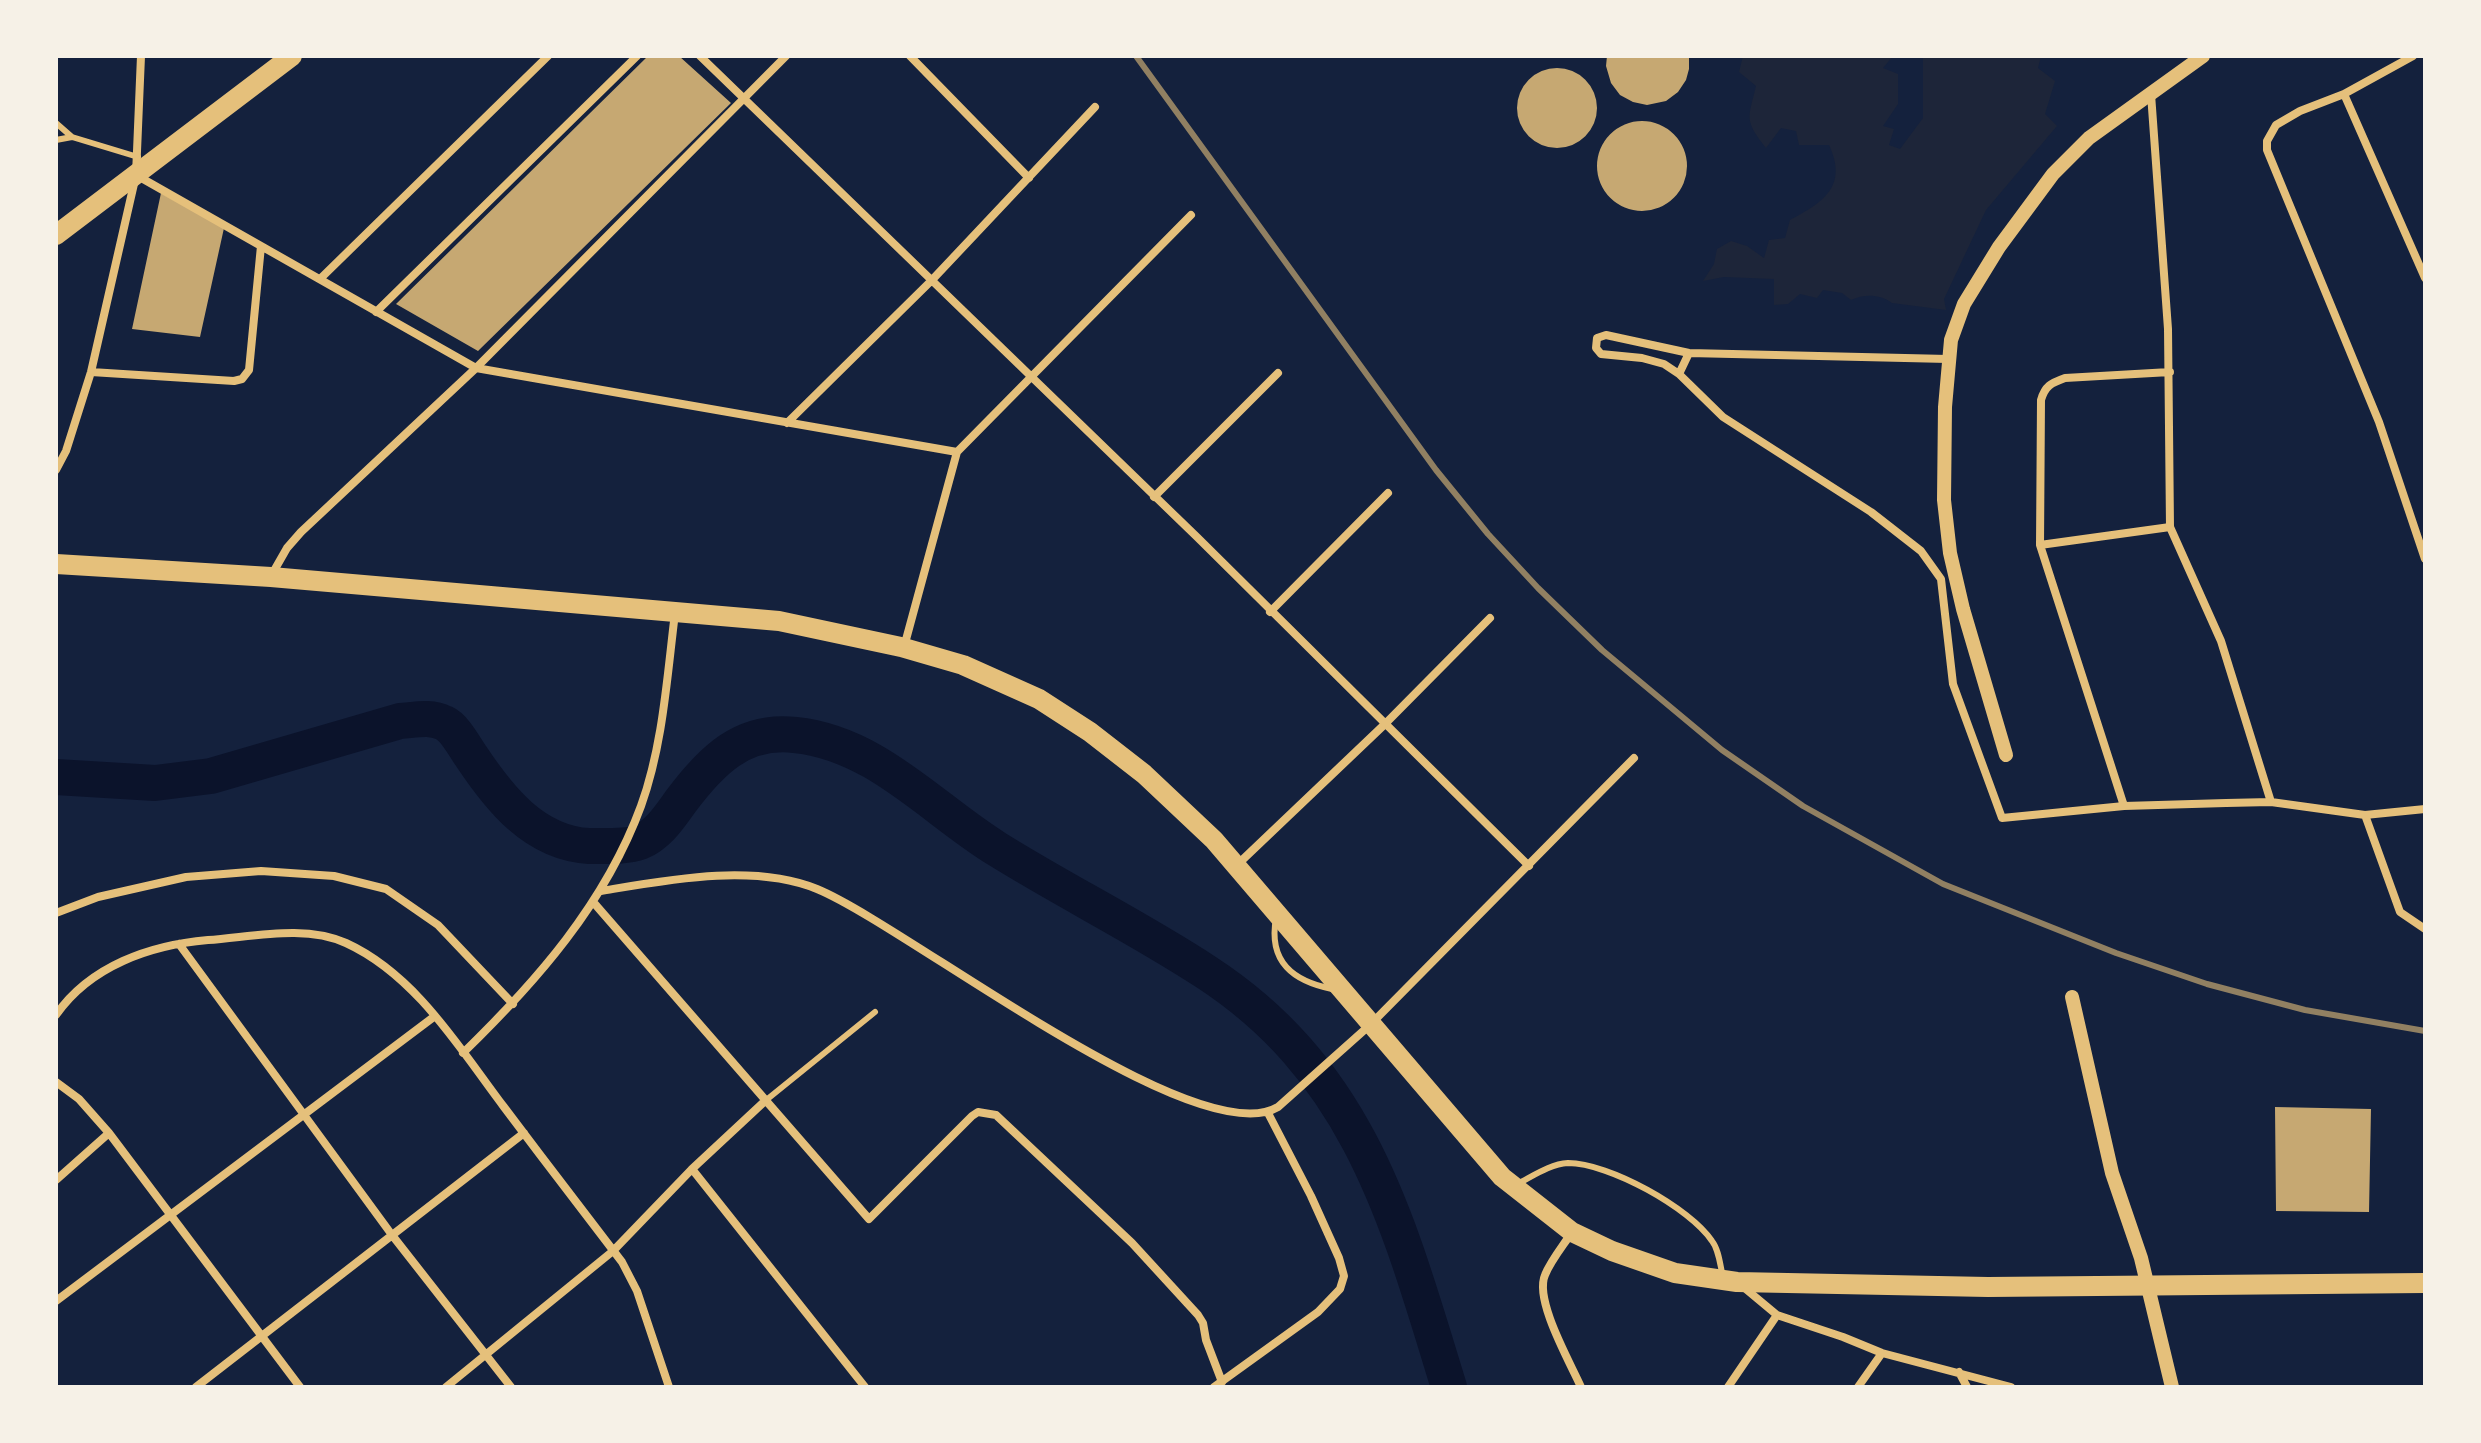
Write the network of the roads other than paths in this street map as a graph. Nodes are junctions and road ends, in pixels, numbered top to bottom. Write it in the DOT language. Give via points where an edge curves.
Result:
graph roads {
  1 [pos="141,56"];
  2 [pos="292,56"];
  3 [pos="548,56"];
  4 [pos="637,56"];
  5 [pos="700,56"];
  6 [pos="786,56"];
  7 [pos="910,56"];
  8 [pos="2203,56"];
  9 [pos="2413,56"];
  10 [pos="2151,91"];
  11 [pos="2344,94"];
  12 [pos="744,96"];
  13 [pos="1095,107"];
  14 [pos="56,123"];
  15 [pos="72,137"];
  16 [pos="56,140"];
  17 [pos="137,166"];
  18 [pos="1029,178"];
  19 [pos="1191,215"];
  20 [pos="56,235"];
  21 [pos="261,246"];
  22 [pos="2425,278"];
  23 [pos="320,279"];
  24 [pos="932,280"];
  25 [pos="376,312"];
  26 [pos="1689,353"];
  27 [pos="1948,359"];
  28 [pos="476,368"];
  29 [pos="91,372"];
  30 [pos="2170,372"];
  31 [pos="1278,373"];
  32 [pos="1679,374"];
  33 [pos="1030,376"];
  34 [pos="787,423"];
  35 [pos="957,452"];
  36 [pos="56,470"];
  37 [pos="1388,493"];
  38 [pos="1154,497"];
  39 [pos="2170,527"];
  40 [pos="2040,545"];
  41 [pos="2425,559"];
  42 [pos="56,564"];
  43 [pos="271,577"];
  44 [pos="676,610"];
  45 [pos="1270,612"];
  46 [pos="1490,618"];
  47 [pos="904,648"];
  48 [pos="1385,724"];
  49 [pos="2006,755"];
  50 [pos="1634,758"];
  51 [pos="2271,802"];
  52 [pos="2124,806"];
  53 [pos="2425,809"];
  54 [pos="2365,815"];
  55 [pos="1237,865"];
  56 [pos="1529,866"];
  57 [pos="601,891"];
  58 [pos="594,903"];
  59 [pos="1277,911"];
  60 [pos="56,913"];
  61 [pos="2425,929"];
  62 [pos="179,944"];
  63 [pos="1342,991"];
  64 [pos="2072,997"];
  65 [pos="513,1004"];
  66 [pos="875,1012"];
  67 [pos="56,1015"];
  68 [pos="435,1016"];
  69 [pos="1370,1025"];
  70 [pos="463,1053"];
  71 [pos="56,1082"];
  72 [pos="765,1101"];
  73 [pos="1268,1113"];
  74 [pos="305,1114"];
  75 [pos="109,1133"];
  76 [pos="524,1133"];
  77 [pos="692,1169"];
  78 [pos="56,1180"];
  79 [pos="1514,1187"];
  80 [pos="170,1215"];
  81 [pos="1572,1232"];
  82 [pos="392,1235"];
  83 [pos="613,1251"];
  84 [pos="1731,1281"];
  85 [pos="2425,1283"];
  86 [pos="56,1301"];
  87 [pos="1777,1315"];
  88 [pos="261,1337"];
  89 [pos="1882,1353"];
  90 [pos="486,1356"];
  91 [pos="1959,1372"];
  92 [pos="1218,1384"];
  93 [pos="196,1387"];
  94 [pos="300,1387"];
  95 [pos="446,1387"];
  96 [pos="511,1387"];
  97 [pos="669,1387"];
  98 [pos="865,1387"];
  99 [pos="1581,1387"];
  100 [pos="1728,1387"];
  101 [pos="1858,1387"];
  102 [pos="1967,1387"];
  103 [pos="2011,1387"];
  104 [pos="2172,1387"];
  1 -- 17 [label="street"];
  2 -- 17 [label="main road"];
  3 -- 23 [label="street"];
  4 -- 25 [label="street"];
  5 -- 12 [label="street"];
  6 -- 12 [label="street"];
  7 -- 18 [label="street"];
  8 -- 10 [label="street"];
  9 -- 11 [label="street"];
  10 -- 27 [label="street" via="2089,138 2053,174 1964,304"];
  10 -- 30 [label="street"];
  11 -- 22 [label="street"];
  11 -- 41 [label="street" via="2276,125 2267,150 2379,422"];
  12 -- 24 [label="street"];
  12 -- 28 [label="street"];
  13 -- 18 [label="street"];
  14 -- 15 [label="lane"];
  15 -- 16 [label="lane"];
  15 -- 17 [label="lane"];
  17 -- 20 [label="main road"];
  17 -- 21 [label="street"];
  17 -- 29 [label="street"];
  18 -- 24 [label="street"];
  19 -- 33 [label="street"];
  21 -- 23 [label="street"];
  21 -- 29 [label="street" via="249,370 242,379"];
  23 -- 25 [label="street"];
  24 -- 33 [label="street"];
  24 -- 34 [label="street"];
  25 -- 28 [label="street"];
  26 -- 27 [label="street"];
  26 -- 32 [label="street"];
  26 -- 32 [label="street" via="1606,335 1597,338 1598,352 1604,356 1642,358"];
  27 -- 49 [label="street" via="1944,500 1950,553"];
  28 -- 34 [label="street"];
  28 -- 43 [label="street" via="301,532"];
  29 -- 36 [label="street"];
  30 -- 39 [label="street"];
  30 -- 40 [label="street" via="2065,378 2044,390"];
  31 -- 38 [label="street"];
  32 -- 52 [label="street" via="1723,417 1871,512 1921,551 1941,579 1953,684 2002,818"];
  33 -- 35 [label="street"];
  33 -- 38 [label="street"];
  34 -- 35 [label="street"];
  35 -- 47 [label="street"];
  37 -- 45 [label="street"];
  38 -- 45 [label="street"];
  39 -- 40 [label="street"];
  39 -- 51 [label="street" via="2221,641"];
  40 -- 52 [label="street"];
  42 -- 43 [label="main road"];
  43 -- 44 [label="main road"];
  44 -- 47 [label="main road" via="779,621"];
  44 -- 57 [label="street" via="658,740 641,806"];
  45 -- 48 [label="street"];
  46 -- 48 [label="street"];
  47 -- 55 [label="main road" via="963,665 1039,699 1090,732 1144,774"];
  48 -- 55 [label="street"];
  48 -- 56 [label="street"];
  50 -- 56 [label="street"];
  51 -- 52 [label="street"];
  51 -- 54 [label="street"];
  53 -- 54 [label="street"];
  54 -- 61 [label="street" via="2400,912"];
  55 -- 59 [label="main road"];
  56 -- 69 [label="street"];
  57 -- 58 [label="street"];
  57 -- 73 [label="street" via="730,876 771,877 815,888 861,911 1051,1033 1179,1096 1229,1113"];
  58 -- 65 [label="street"];
  58 -- 72 [label="street"];
  59 -- 63 [label="main road"];
  59 -- 63 [label="lane" via="1275,949 1296,978"];
  60 -- 65 [label="street" via="98,897 186,877 261,871 334,876 386,889 438,925"];
  62 -- 67 [label="street" via="150,949 103,970"];
  62 -- 68 [label="street" via="306,933 345,942 379,963"];
  62 -- 74 [label="street"];
  63 -- 69 [label="main road"];
  64 -- 104 [label="street" via="2112,1173 2141,1258"];
  65 -- 70 [label="street"];
  66 -- 72 [label="lane"];
  68 -- 70 [label="street"];
  68 -- 74 [label="street"];
  69 -- 73 [label="street"];
  69 -- 79 [label="main road"];
  70 -- 76 [label="street"];
  71 -- 75 [label="street"];
  72 -- 77 [label="street"];
  72 -- 92 [label="street" via="869,1219 972,1116 996,1115 1132,1243 1198,1315"];
  73 -- 92 [label="street" via="1344,1276 1340,1289 1318,1312"];
  74 -- 80 [label="street"];
  74 -- 82 [label="street"];
  75 -- 78 [label="street"];
  75 -- 80 [label="street"];
  76 -- 82 [label="street"];
  76 -- 83 [label="street"];
  77 -- 83 [label="street"];
  77 -- 98 [label="street"];
  79 -- 81 [label="main road"];
  79 -- 84 [label="lane" via="1568,1163 1605,1172 1676,1204 1714,1243"];
  80 -- 86 [label="street"];
  80 -- 88 [label="street"];
  81 -- 84 [label="main road" via="1675,1273"];
  81 -- 99 [label="street" via="1544,1276 1542,1290"];
  82 -- 88 [label="street"];
  82 -- 90 [label="street"];
  83 -- 90 [label="street"];
  83 -- 97 [label="street" via="637,1291"];
  84 -- 85 [label="main road" via="1988,1287"];
  84 -- 87 [label="street"];
  87 -- 89 [label="street"];
  87 -- 100 [label="street"];
  88 -- 93 [label="street"];
  88 -- 94 [label="street"];
  89 -- 91 [label="street"];
  89 -- 101 [label="street"];
  90 -- 95 [label="street"];
  90 -- 96 [label="street"];
  91 -- 102 [label="street"];
  91 -- 103 [label="street"];
}
